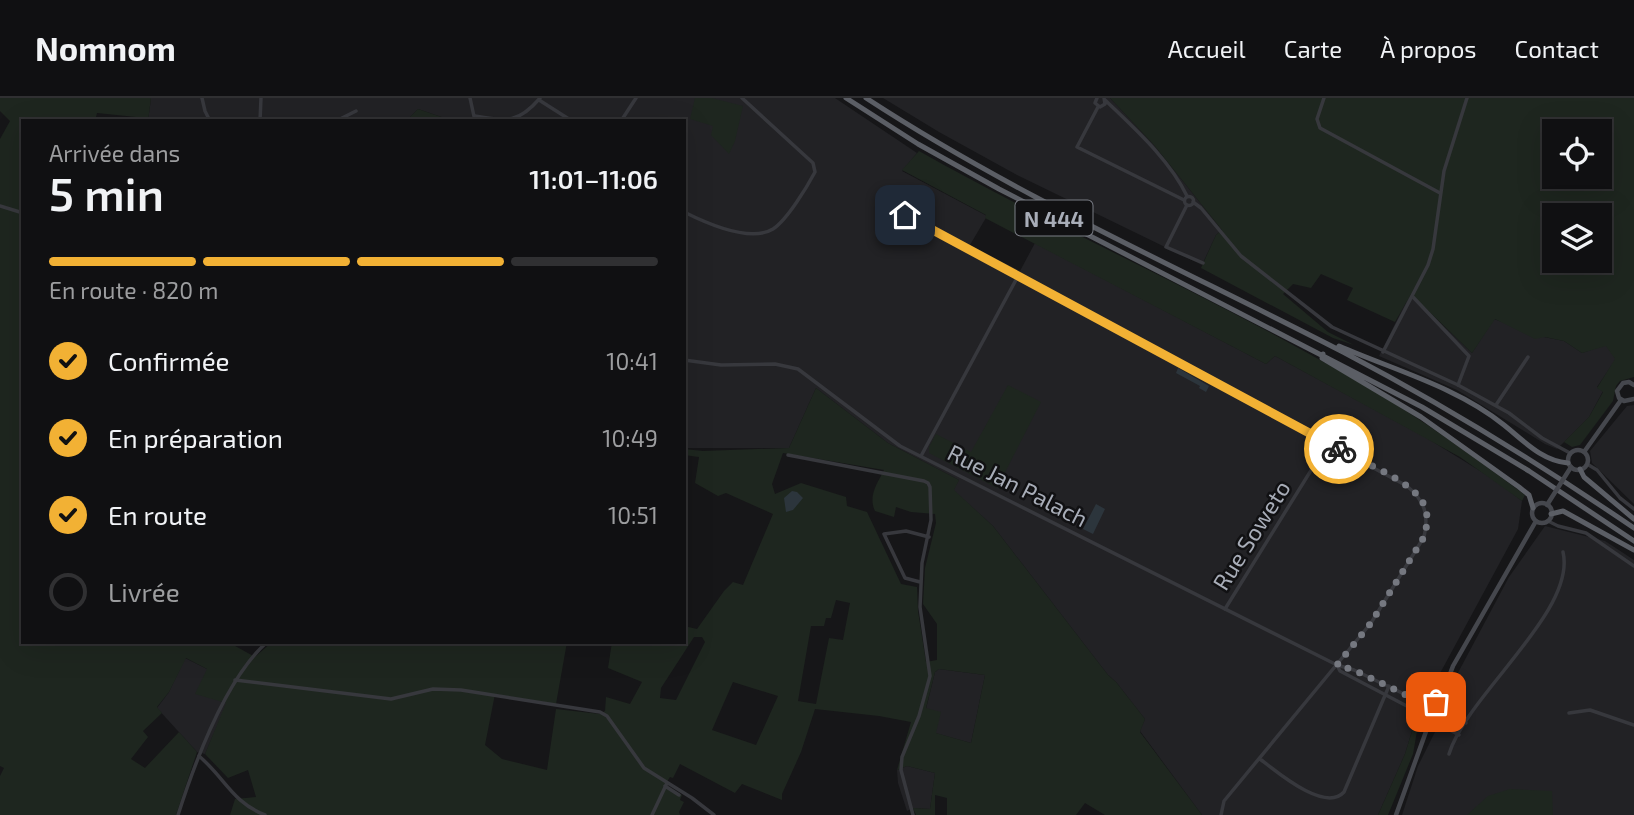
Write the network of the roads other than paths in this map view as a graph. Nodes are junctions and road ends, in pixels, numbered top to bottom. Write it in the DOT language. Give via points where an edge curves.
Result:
graph roads {
  1 [pos="202,98"];
  2 [pos="261,98"];
  3 [pos="470,98"];
  4 [pos="636,98"];
  5 [pos="742,98"];
  6 [pos="846,98"];
  7 [pos="866,98"];
  8 [pos="1324,98"];
  9 [pos="1467,98"];
  10 [pos="539,99"];
  11 [pos="1096,99"];
  12 [pos="1105,99"];
  13 [pos="1101,106"];
  14 [pos="356,111"];
  15 [pos="1120,114"];
  16 [pos="209,119"];
  17 [pos="260,119"];
  18 [pos="340,119"];
  19 [pos="475,119"];
  20 [pos="515,119"];
  21 [pos="569,119"];
  22 [pos="622,119"];
  23 [pos="1440,193"];
  24 [pos="1186,200"];
  25 [pos="1193,202"];
  26 [pos="0,206"];
  27 [pos="889,207"];
  28 [pos="21,212"];
  29 [pos="686,213"];
  30 [pos="1203,263"];
  31 [pos="1018,276"];
  32 [pos="1413,297"];
  33 [pos="1289,325"];
  34 [pos="1383,352"];
  35 [pos="1323,354"];
  36 [pos="1528,357"];
  37 [pos="686,360"];
  38 [pos="1458,385"];
  39 [pos="1634,385"];
  40 [pos="1634,399"];
  41 [pos="1621,400"];
  42 [pos="1496,405"];
  43 [pos="1328,443"];
  44 [pos="1584,452"];
  45 [pos="1570,453"];
  46 [pos="788,455"];
  47 [pos="921,456"];
  48 [pos="1587,464"];
  49 [pos="1570,465"];
  50 [pos="1580,469"];
  51 [pos="1547,505"];
  52 [pos="1533,508"];
  53 [pos="1634,509"];
  54 [pos="1551,514"];
  55 [pos="1634,519"];
  56 [pos="1536,521"];
  57 [pos="1548,521"];
  58 [pos="1634,528"];
  59 [pos="929,537"];
  60 [pos="1634,541"];
  61 [pos="1634,550"];
  62 [pos="1563,552"];
  63 [pos="1634,566"];
  64 [pos="920,582"];
  65 [pos="1226,609"];
  66 [pos="265,644"];
  67 [pos="1337,665"];
  68 [pos="236,680"];
  69 [pos="1389,687"];
  70 [pos="1385,694"];
  71 [pos="1439,703"];
  72 [pos="1427,705"];
  73 [pos="1569,712"];
  74 [pos="1422,714"];
  75 [pos="1447,715"];
  76 [pos="1466,723"];
  77 [pos="1441,725"];
  78 [pos="1429,726"];
  79 [pos="1634,726"];
  80 [pos="1459,735"];
  81 [pos="1449,754"];
  82 [pos="199,756"];
  83 [pos="1260,758"];
  84 [pos="666,785"];
  85 [pos="679,794"];
  86 [pos="178,815"];
  87 [pos="265,815"];
  88 [pos="652,815"];
  89 [pos="713,815"];
  90 [pos="913,815"];
  91 [pos="1221,815"];
  92 [pos="1396,815"];
  1 -- 16 [label="street"];
  2 -- 17 [label="street"];
  3 -- 19 [label="street"];
  4 -- 22 [label="street"];
  5 -- 29 [label="street" via="813,163 815,172 779,224 766,232 729,230"];
  6 -- 35 [label="highway, N 444" via="999,189"];
  7 -- 33 [label="highway, N 444" via="980,166"];
  8 -- 23 [label="street" via="1317,120 1320,128"];
  9 -- 23 [label="street"];
  10 -- 20 [label="street"];
  10 -- 21 [label="street"];
  11 -- 13 [label="street"];
  12 -- 13 [label="street"];
  12 -- 15 [label="street"];
  13 -- 15 [label="street"];
  13 -- 24 [label="street" via="1077,147"];
  14 -- 18 [label="street"];
  15 -- 24 [label="street" via="1181,183"];
  23 -- 32 [label="street" via="1433,249"];
  24 -- 25 [label="street"];
  24 -- 25 [label="street" via="1193,198"];
  24 -- 30 [label="street" via="1166,247"];
  25 -- 34 [label="street" via="1241,256 1312,313"];
  26 -- 28 [label="street"];
  27 -- 31 [label="street"];
  31 -- 43 [label="street"];
  31 -- 47 [label="street"];
  32 -- 34 [label="street"];
  32 -- 38 [label="street" via="1469,356"];
  33 -- 49 [label="highway" via="1478,407 1550,459"];
  33 -- 58 [label="highway, N 444" via="1457,415"];
  34 -- 38 [label="street"];
  35 -- 52 [label="highway" via="1322,358 1395,400 1487,464 1529,495"];
  35 -- 60 [label="highway, N 444" via="1469,435"];
  36 -- 42 [label="street"];
  37 -- 47 [label="street, Rue Jan Palach" via="798,369 881,434"];
  38 -- 42 [label="street"];
  39 -- 41 [label="main road" via="1620,385"];
  40 -- 41 [label="main road"];
  41 -- 44 [label="main road"];
  42 -- 45 [label="street"];
  43 -- 65 [label="street, Rue Soweto"];
  43 -- 67 [label="street" via="1407,486 1422,502 1428,522 1424,537 1371,623"];
  44 -- 45 [label="main road"];
  44 -- 48 [label="main road"];
  45 -- 49 [label="main road"];
  46 -- 59 [label="street" via="928,483"];
  47 -- 65 [label="street, Rue Jan Palach"];
  48 -- 50 [label="main road"];
  48 -- 53 [label="street"];
  49 -- 50 [label="main road"];
  49 -- 51 [label="main road, bridge"];
  50 -- 55 [label="highway"];
  51 -- 52 [label="main road"];
  51 -- 54 [label="main road"];
  52 -- 56 [label="main road"];
  54 -- 57 [label="main road"];
  54 -- 61 [label="highway" via="1563,511"];
  56 -- 57 [label="main road"];
  56 -- 71 [label="main road" via="1453,666"];
  57 -- 63 [label="street" via="1586,533"];
  59 -- 64 [label="street"];
  59 -- 64 [label="street" via="906,531 884,534 905,578"];
  62 -- 76 [label="street" via="1563,578 1551,606"];
  64 -- 90 [label="street" via="930,676 901,770"];
  65 -- 67 [label="street, Rue Jan Palach"];
  66 -- 68 [label="street"];
  67 -- 69 [label="street, Rue Jan Palach"];
  67 -- 70 [label="street, Rue Jan Palach" via="1340,671"];
  67 -- 83 [label="street"];
  68 -- 82 [label="street"];
  68 -- 84 [label="street" via="391,699 433,689 461,690 600,712 644,768"];
  69 -- 70 [label="street"];
  69 -- 72 [label="street, Rue Jan Palach"];
  70 -- 74 [label="street, Rue Jan Palach"];
  70 -- 83 [label="street" via="1344,792 1336,798 1291,783"];
  71 -- 72 [label="main road"];
  71 -- 75 [label="main road"];
  72 -- 74 [label="main road"];
  73 -- 79 [label="street" via="1590,710"];
  74 -- 78 [label="main road"];
  75 -- 76 [label="street"];
  75 -- 77 [label="main road"];
  76 -- 80 [label="street"];
  77 -- 78 [label="main road"];
  77 -- 80 [label="street"];
  78 -- 92 [label="main road"];
  80 -- 81 [label="street"];
  82 -- 86 [label="street"];
  82 -- 87 [label="street" via="241,803"];
  83 -- 91 [label="street" via="1224,801"];
  84 -- 85 [label="street"];
  84 -- 88 [label="street"];
  84 -- 89 [label="street"];
}
